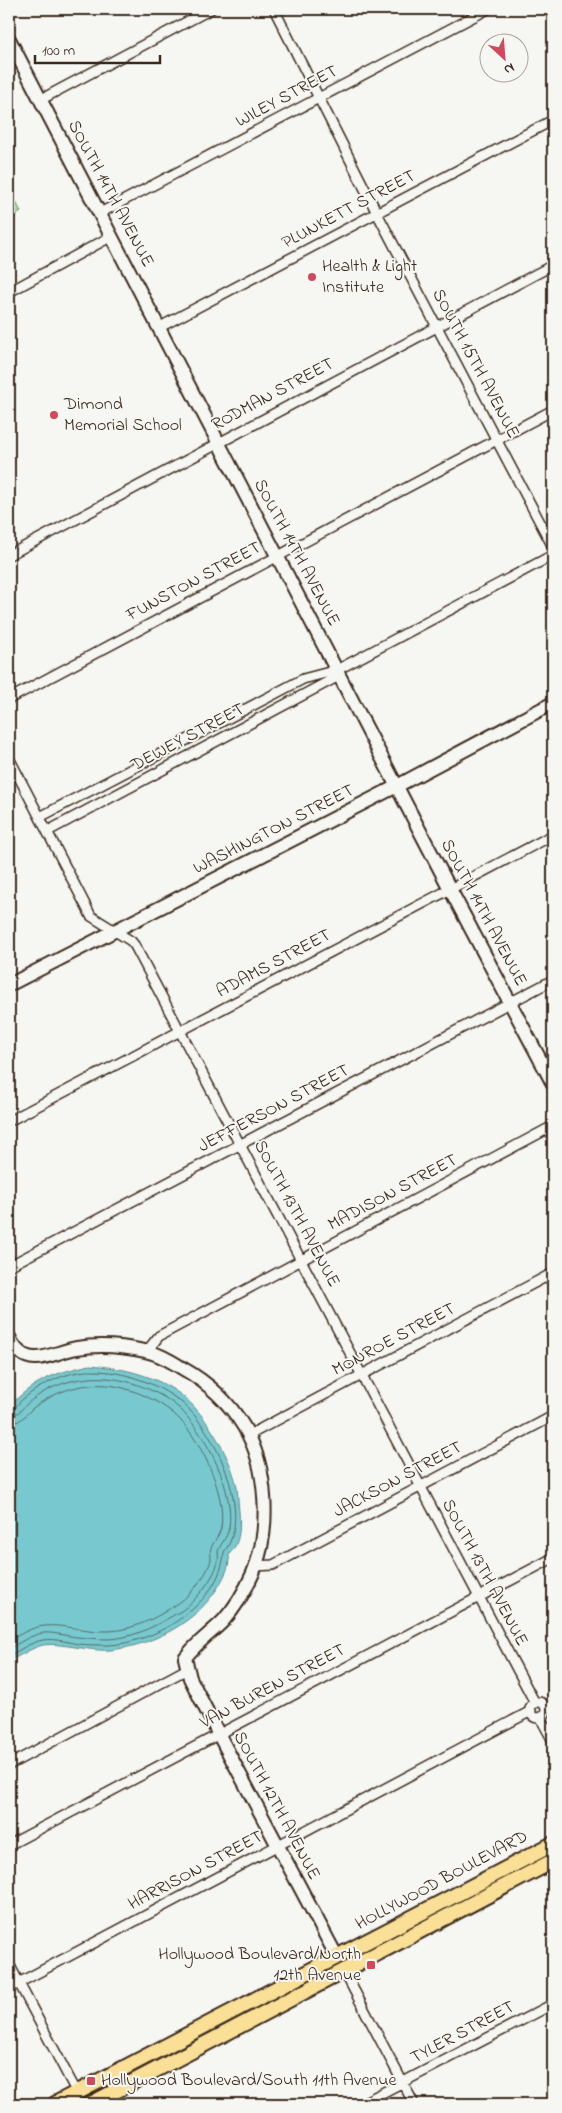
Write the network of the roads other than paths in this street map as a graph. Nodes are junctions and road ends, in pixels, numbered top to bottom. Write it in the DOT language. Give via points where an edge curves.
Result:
graph roads {
  1 [pos="211,9"];
  2 [pos="274,9"];
  3 [pos="488,9"];
  4 [pos="9,39"];
  5 [pos="320,98"];
  6 [pos="40,100"];
  7 [pos="553,120"];
  8 [pos="378,213"];
  9 [pos="100,214"];
  10 [pos="112,236"];
  11 [pos="553,265"];
  12 [pos="9,292"];
  13 [pos="437,326"];
  14 [pos="160,328"];
  15 [pos="553,410"];
  16 [pos="497,440"];
  17 [pos="218,442"];
  18 [pos="553,547"];
  19 [pos="553,554"];
  20 [pos="9,555"];
  21 [pos="278,556"];
  22 [pos="337,670"];
  23 [pos="9,699"];
  24 [pos="553,703"];
  25 [pos="9,758"];
  26 [pos="397,786"];
  27 [pos="40,817"];
  28 [pos="48,831"];
  29 [pos="553,835"];
  30 [pos="450,889"];
  31 [pos="113,931"];
  32 [pos="553,980"];
  33 [pos="9,985"];
  34 [pos="510,1002"];
  35 [pos="181,1032"];
  36 [pos="553,1084"];
  37 [pos="9,1120"];
  38 [pos="553,1126"];
  39 [pos="241,1144"];
  40 [pos="302,1260"];
  41 [pos="9,1266"];
  42 [pos="553,1273"];
  43 [pos="10,1343"];
  44 [pos="147,1351"];
  45 [pos="362,1375"];
  46 [pos="553,1416"];
  47 [pos="249,1435"];
  48 [pos="420,1487"];
  49 [pos="553,1558"];
  50 [pos="255,1566"];
  51 [pos="478,1597"];
  52 [pos="187,1669"];
  53 [pos="553,1701"];
  54 [pos="545,1705"];
  55 [pos="533,1707"];
  56 [pos="540,1717"];
  57 [pos="219,1735"];
  58 [pos="553,1740"];
  59 [pos="9,1765"];
  60 [pos="553,1844"];
  61 [pos="9,1845"];
  62 [pos="277,1846"];
  63 [pos="553,1861"];
  64 [pos="337,1957"];
  65 [pos="9,1964"];
  66 [pos="344,1971"];
  67 [pos="19,1983"];
  68 [pos="9,1988"];
  69 [pos="553,2004"];
  70 [pos="121,2070"];
  71 [pos="402,2083"];
  72 [pos="73,2099"];
  73 [pos="55,2104"];
  74 [pos="89,2104"];
  75 [pos="361,2104"];
  76 [pos="414,2104"];
  1 -- 6 [label="street"];
  2 -- 5 [label="street, SOUTH 15TH AVENUE"];
  3 -- 5 [label="street, WILEY STREET"];
  4 -- 6 [label="street, SOUTH 14TH AVENUE"];
  5 -- 8 [label="street, SOUTH 15TH AVENUE"];
  5 -- 9 [label="street, WILEY STREET"];
  6 -- 9 [label="street, SOUTH 14TH AVENUE"];
  7 -- 8 [label="street, PLUNKETT STREET"];
  8 -- 13 [label="street, SOUTH 15TH AVENUE"];
  8 -- 14 [label="street, PLUNKETT STREET"];
  9 -- 10 [label="street, SOUTH 14TH AVENUE"];
  10 -- 12 [label="street"];
  10 -- 14 [label="street, SOUTH 14TH AVENUE"];
  11 -- 13 [label="street, RODMAN STREET"];
  13 -- 16 [label="street, SOUTH 15TH AVENUE"];
  13 -- 17 [label="street, RODMAN STREET"];
  14 -- 17 [label="street, SOUTH 14TH AVENUE"];
  15 -- 16 [label="street, FUNSTON STREET"];
  16 -- 18 [label="street, SOUTH 15TH AVENUE"];
  16 -- 21 [label="street, FUNSTON STREET"];
  17 -- 20 [label="street, RODMAN STREET"];
  17 -- 21 [label="street, SOUTH 14TH AVENUE"];
  19 -- 22 [label="street, DEWEY STREET"];
  21 -- 22 [label="street, SOUTH 14TH AVENUE"];
  21 -- 23 [label="street, FUNSTON STREET"];
  22 -- 26 [label="street, SOUTH 14TH AVENUE"];
  22 -- 27 [label="street, DEWEY STREET" via="303,680"];
  22 -- 28 [label="street, DEWEY STREET" via="335,678"];
  24 -- 26 [label="street, WASHINGTON STREET"];
  25 -- 27 [label="street, SOUTH 13TH AVENUE"];
  26 -- 30 [label="street, SOUTH 14TH AVENUE"];
  26 -- 31 [label="street, WASHINGTON STREET"];
  27 -- 28 [label="street, SOUTH 13TH AVENUE"];
  28 -- 31 [label="street, SOUTH 13TH AVENUE" via="91,916"];
  29 -- 30 [label="street, ADAMS STREET"];
  30 -- 34 [label="street, SOUTH 14TH AVENUE"];
  30 -- 35 [label="street, ADAMS STREET"];
  31 -- 33 [label="street, WASHINGTON STREET"];
  31 -- 35 [label="street, SOUTH 13TH AVENUE" via="135,946"];
  32 -- 34 [label="street, JEFFERSON STREET"];
  34 -- 36 [label="street, SOUTH 14TH AVENUE"];
  34 -- 39 [label="street, JEFFERSON STREET"];
  35 -- 37 [label="street, ADAMS STREET"];
  35 -- 39 [label="street, SOUTH 13TH AVENUE"];
  38 -- 40 [label="street, MADISON STREET"];
  39 -- 40 [label="street, SOUTH 13TH AVENUE"];
  39 -- 41 [label="street, JEFFERSON STREET"];
  40 -- 44 [label="street, MADISON STREET" via="159,1336"];
  40 -- 45 [label="street, SOUTH 13TH AVENUE"];
  42 -- 45 [label="street, MONROE STREET"];
  43 -- 44 [label="street" via="22,1355 36,1359 100,1345"];
  44 -- 47 [label="street" via="171,1361 212,1388"];
  45 -- 47 [label="street, MONROE STREET"];
  45 -- 48 [label="street, SOUTH 13TH AVENUE"];
  46 -- 48 [label="street, JACKSON STREET"];
  47 -- 50 [label="street" via="261,1476 265,1515 261,1550"];
  48 -- 50 [label="street, JACKSON STREET" via="273,1565"];
  48 -- 51 [label="street, SOUTH 13TH AVENUE"];
  49 -- 51 [label="street, VAN BUREN STREET"];
  50 -- 52 [label="street" via="246,1587 224,1620 194,1645 185,1658"];
  51 -- 55 [label="street, SOUTH 13TH AVENUE"];
  51 -- 57 [label="street, VAN BUREN STREET"];
  52 -- 57 [label="street, SOUTH 12TH AVENUE"];
  52 -- 59 [label="street"];
  53 -- 54 [label="street"];
  54 -- 55 [label="street" via="541,1702"];
  54 -- 56 [label="street" via="546,1712"];
  55 -- 56 [label="street" via="533,1715"];
  55 -- 62 [label="street, HARRISON STREET"];
  56 -- 58 [label="street"];
  57 -- 61 [label="street, VAN BUREN STREET"];
  57 -- 62 [label="street, SOUTH 12TH AVENUE"];
  60 -- 64 [label="main road, HOLLYWOOD BOULEVARD"];
  62 -- 64 [label="street, SOUTH 12TH AVENUE"];
  62 -- 67 [label="street, HARRISON STREET"];
  63 -- 66 [label="main road, HOLLYWOOD BOULEVARD"];
  64 -- 70 [label="main road, HOLLYWOOD BOULEVARD"];
  65 -- 67 [label="street"];
  66 -- 71 [label="street"];
  66 -- 74 [label="main road, HOLLYWOOD BOULEVARD"];
  67 -- 68 [label="street, HARRISON STREET"];
  67 -- 72 [label="street"];
  69 -- 71 [label="street, TYLER STREET"];
  70 -- 72 [label="main road, HOLLYWOOD BOULEVARD"];
  70 -- 74 [label="main road" via="102,2086"];
  71 -- 75 [label="street, TYLER STREET"];
  71 -- 76 [label="street"];
  72 -- 73 [label="main road, HOLLYWOOD BOULEVARD"];
}
